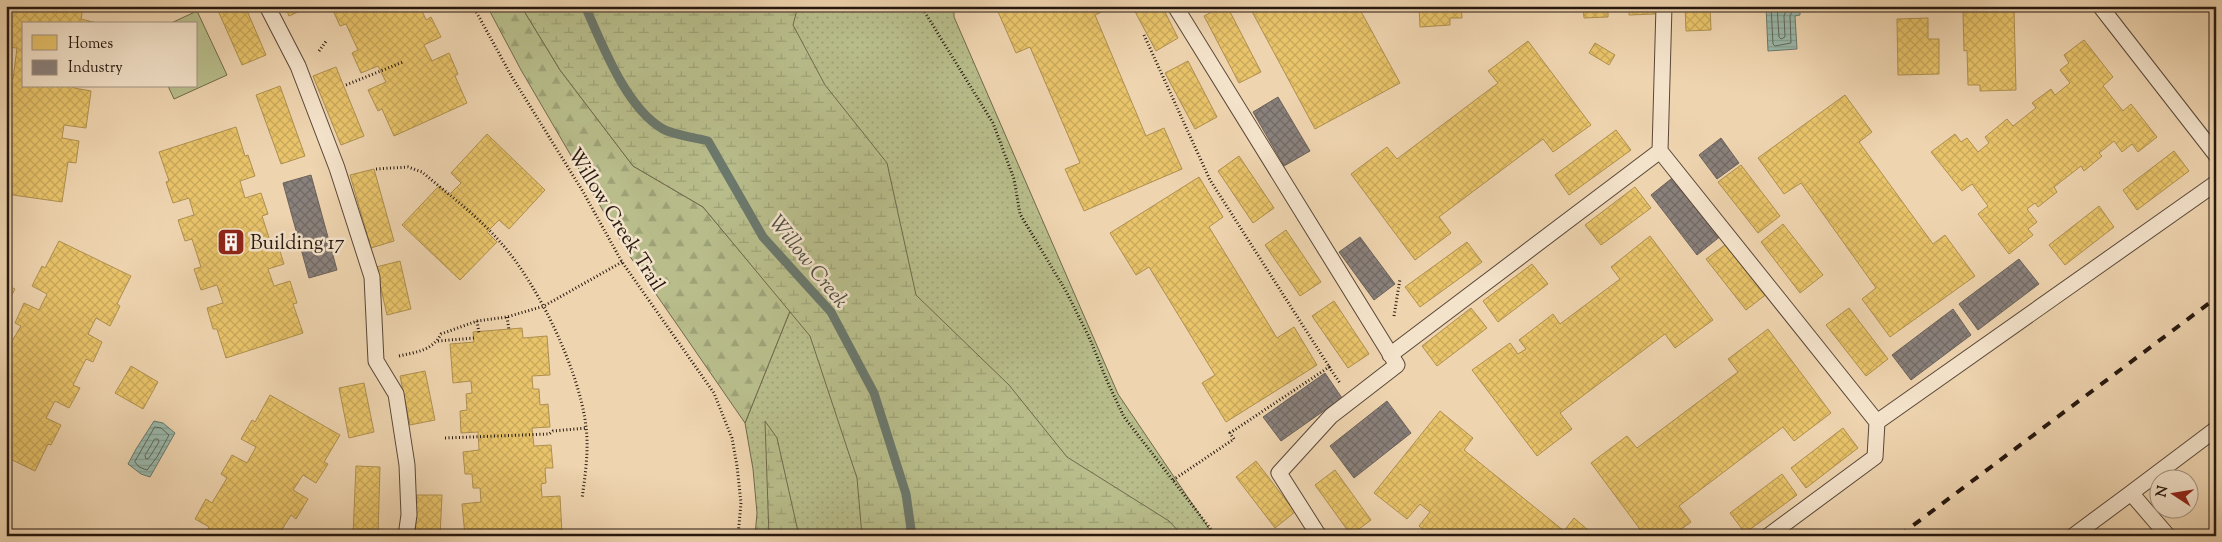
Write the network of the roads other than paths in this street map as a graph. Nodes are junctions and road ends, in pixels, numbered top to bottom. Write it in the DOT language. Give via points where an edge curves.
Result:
graph roads {
  1 [pos="267,6"];
  2 [pos="1175,6"];
  3 [pos="1664,6"];
  4 [pos="2100,6"];
  5 [pos="1660,152"];
  6 [pos="2216,155"];
  7 [pos="2216,182"];
  8 [pos="1390,355"];
  9 [pos="1877,422"];
  10 [pos="2216,429"];
  11 [pos="2131,493"];
  12 [pos="406,536"];
  13 [pos="1319,536"];
  14 [pos="1768,536"];
  15 [pos="2073,536"];
  16 [pos="2168,536"];
  1 -- 12 [label="lane" via="298,66 337,168 372,277 376,361 396,394 406,465 409,515"];
  2 -- 8 [label="lane"];
  3 -- 5 [label="lane"];
  4 -- 6 [label="lane"];
  5 -- 8 [label="lane"];
  5 -- 9 [label="lane"];
  7 -- 9 [label="lane"];
  8 -- 13 [label="lane" via="1396,365 1331,416 1279,473"];
  9 -- 14 [label="lane" via="1875,457"];
  10 -- 11 [label="lane"];
  11 -- 15 [label="lane"];
  11 -- 16 [label="lane"];
}
